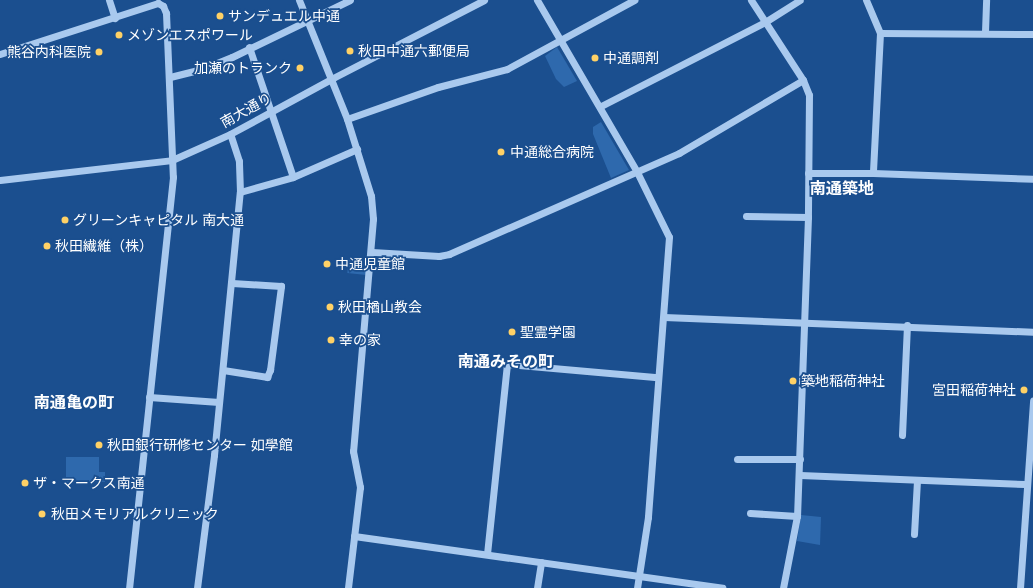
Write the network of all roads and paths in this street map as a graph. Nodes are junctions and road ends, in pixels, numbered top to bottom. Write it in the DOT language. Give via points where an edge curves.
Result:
graph roads {
  1 [pos="109,0"];
  2 [pos="299,0"];
  3 [pos="350,0"];
  4 [pos="484,0"];
  5 [pos="537,0"];
  6 [pos="634,0"];
  7 [pos="751,0"];
  8 [pos="800,0"];
  9 [pos="866,0"];
  10 [pos="986,0"];
  11 [pos="115,18"];
  12 [pos="308,21"];
  13 [pos="766,22"];
  14 [pos="985,32"];
  15 [pos="880,33"];
  16 [pos="1033,34"];
  17 [pos="561,41"];
  18 [pos="249,48"];
  19 [pos="0,54"];
  20 [pos="170,77"];
  21 [pos="333,78"];
  22 [pos="804,80"];
  23 [pos="601,106"];
  24 [pos="272,111"];
  25 [pos="347,119"];
  26 [pos="230,134"];
  27 [pos="357,149"];
  28 [pos="172,160"];
  29 [pos="637,172"];
  30 [pos="808,173"];
  31 [pos="873,173"];
  32 [pos="293,177"];
  33 [pos="1033,179"];
  34 [pos="0,180"];
  35 [pos="240,192"];
  36 [pos="746,216"];
  37 [pos="808,217"];
  38 [pos="372,252"];
  39 [pos="232,282"];
  40 [pos="664,317"];
  41 [pos="804,324"];
  42 [pos="907,325"];
  43 [pos="1033,332"];
  44 [pos="223,370"];
  45 [pos="657,377"];
  46 [pos="149,397"];
  47 [pos="1033,400"];
  48 [pos="219,402"];
  49 [pos="902,435"];
  50 [pos="737,459"];
  51 [pos="800,459"];
  52 [pos="800,475"];
  53 [pos="917,480"];
  54 [pos="1025,484"];
  55 [pos="750,512"];
  56 [pos="797,516"];
  57 [pos="914,534"];
  58 [pos="354,536"];
  59 [pos="486,554"];
  60 [pos="540,562"];
  61 [pos="639,576"];
  62 [pos="129,588"];
  63 [pos="197,588"];
  64 [pos="348,588"];
  65 [pos="537,588"];
  66 [pos="637,588"];
  67 [pos="722,588"];
  68 [pos="783,588"];
  69 [pos="1020,588"];
  1 -- 11 [label="street"];
  2 -- 12 [label="street"];
  3 -- 12 [label="street"];
  4 -- 21 [label="street, 南大通り"];
  5 -- 17 [label="street"];
  6 -- 17 [label="street"];
  7 -- 13 [label="street"];
  8 -- 13 [label="street"];
  9 -- 15 [label="street"];
  10 -- 14 [label="street"];
  11 -- 19 [label="street"];
  11 -- 20 [label="street" via="158,3 163,6"];
  12 -- 18 [label="street"];
  12 -- 21 [label="street"];
  13 -- 22 [label="street"];
  13 -- 23 [label="street"];
  14 -- 15 [label="street"];
  14 -- 16 [label="street"];
  15 -- 31 [label="street"];
  17 -- 23 [label="street"];
  17 -- 25 [label="street" via="506,69 438,87"];
  18 -- 20 [label="street" via="202,69"];
  18 -- 24 [label="street"];
  20 -- 28 [label="street"];
  21 -- 24 [label="street, 南大通り"];
  21 -- 25 [label="street"];
  22 -- 29 [label="street" via="679,152"];
  22 -- 30 [label="street" via="809,95"];
  23 -- 29 [label="street"];
  24 -- 26 [label="street, 南大通り"];
  24 -- 32 [label="street"];
  25 -- 27 [label="street"];
  26 -- 28 [label="street, 南大通り"];
  26 -- 35 [label="street" via="239,161"];
  27 -- 32 [label="street"];
  27 -- 38 [label="street" via="371,196"];
  28 -- 34 [label="street, 南大通り"];
  28 -- 46 [label="street" via="173,177"];
  29 -- 38 [label="street" via="449,254 439,256"];
  29 -- 40 [label="street" via="669,238"];
  30 -- 31 [label="street"];
  30 -- 37 [label="street"];
  31 -- 33 [label="street"];
  32 -- 35 [label="street"];
  35 -- 39 [label="street"];
  36 -- 37 [label="street"];
  37 -- 41 [label="street"];
  38 -- 58 [label="street" via="353,451 360,487"];
  39 -- 44 [label="street"];
  39 -- 44 [label="street" via="281,286 267,377"];
  40 -- 41 [label="street"];
  40 -- 45 [label="street"];
  41 -- 42 [label="street"];
  41 -- 51 [label="street"];
  42 -- 43 [label="street"];
  42 -- 49 [label="street"];
  44 -- 48 [label="street"];
  45 -- 59 [label="street" via="507,364"];
  45 -- 61 [label="street" via="648,517"];
  46 -- 48 [label="street"];
  46 -- 62 [label="street"];
  47 -- 54 [label="street"];
  48 -- 63 [label="street"];
  50 -- 51 [label="street"];
  51 -- 52 [label="street"];
  52 -- 53 [label="street"];
  52 -- 56 [label="street"];
  53 -- 54 [label="street"];
  53 -- 57 [label="street"];
  54 -- 69 [label="street"];
  55 -- 56 [label="street"];
  56 -- 68 [label="street"];
  58 -- 59 [label="street"];
  58 -- 64 [label="street"];
  59 -- 60 [label="street"];
  60 -- 61 [label="street"];
  60 -- 65 [label="street"];
  61 -- 66 [label="street"];
  61 -- 67 [label="street"];
}
